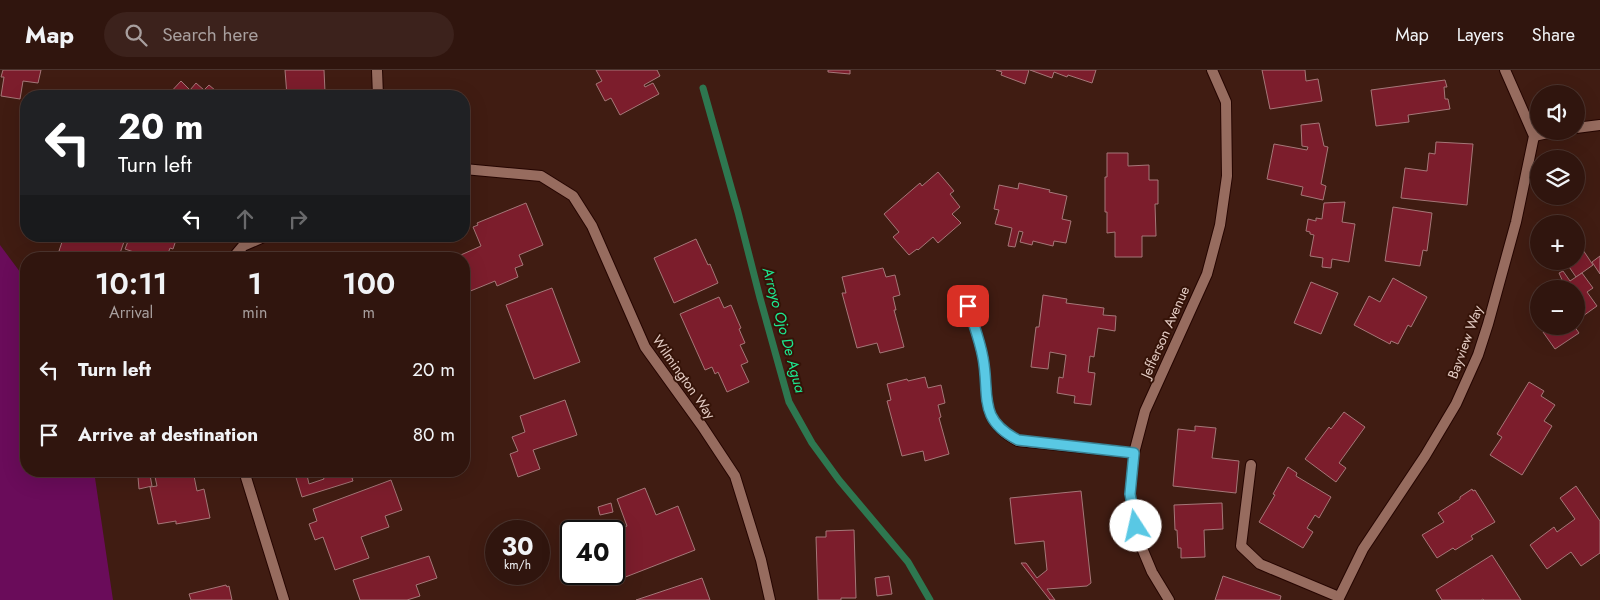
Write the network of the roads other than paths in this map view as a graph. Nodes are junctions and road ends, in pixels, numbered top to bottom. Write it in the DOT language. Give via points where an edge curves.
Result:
graph roads {
  1 [pos="377,70"];
  2 [pos="1212,70"];
  3 [pos="1505,70"];
  4 [pos="378,90"];
  5 [pos="1600,124"];
  6 [pos="1585,126"];
  7 [pos="1530,127"];
  8 [pos="1533,140"];
  9 [pos="470,170"];
  10 [pos="252,242"];
  11 [pos="238,252"];
  12 [pos="968,306"];
  13 [pos="1134,453"];
  14 [pos="1251,465"];
  15 [pos="246,477"];
  16 [pos="1339,598"];
  17 [pos="284,600"];
  18 [pos="770,600"];
  19 [pos="1169,600"];
  1 -- 4 [label="street"];
  2 -- 13 [label="street, Jefferson Avenue" via="1226,102 1227,176 1220,225 1207,274 1145,411"];
  3 -- 7 [label="street"];
  5 -- 6 [label="street"];
  8 -- 16 [label="street, Bayview Way" via="1516,222 1478,355 1456,404 1363,548"];
  9 -- 18 [label="street, Wilmington Way" via="541,176 573,196 592,226 645,347 735,476"];
  10 -- 11 [label="street"];
  12 -- 13 [label="street" via="983,358 986,398 995,423 1006,434 1018,440"];
  13 -- 19 [label="street, Jefferson Avenue" via="1130,494 1139,541"];
  14 -- 16 [label="street" via="1241,546 1260,564"];
  15 -- 17 [label="street"];
}
